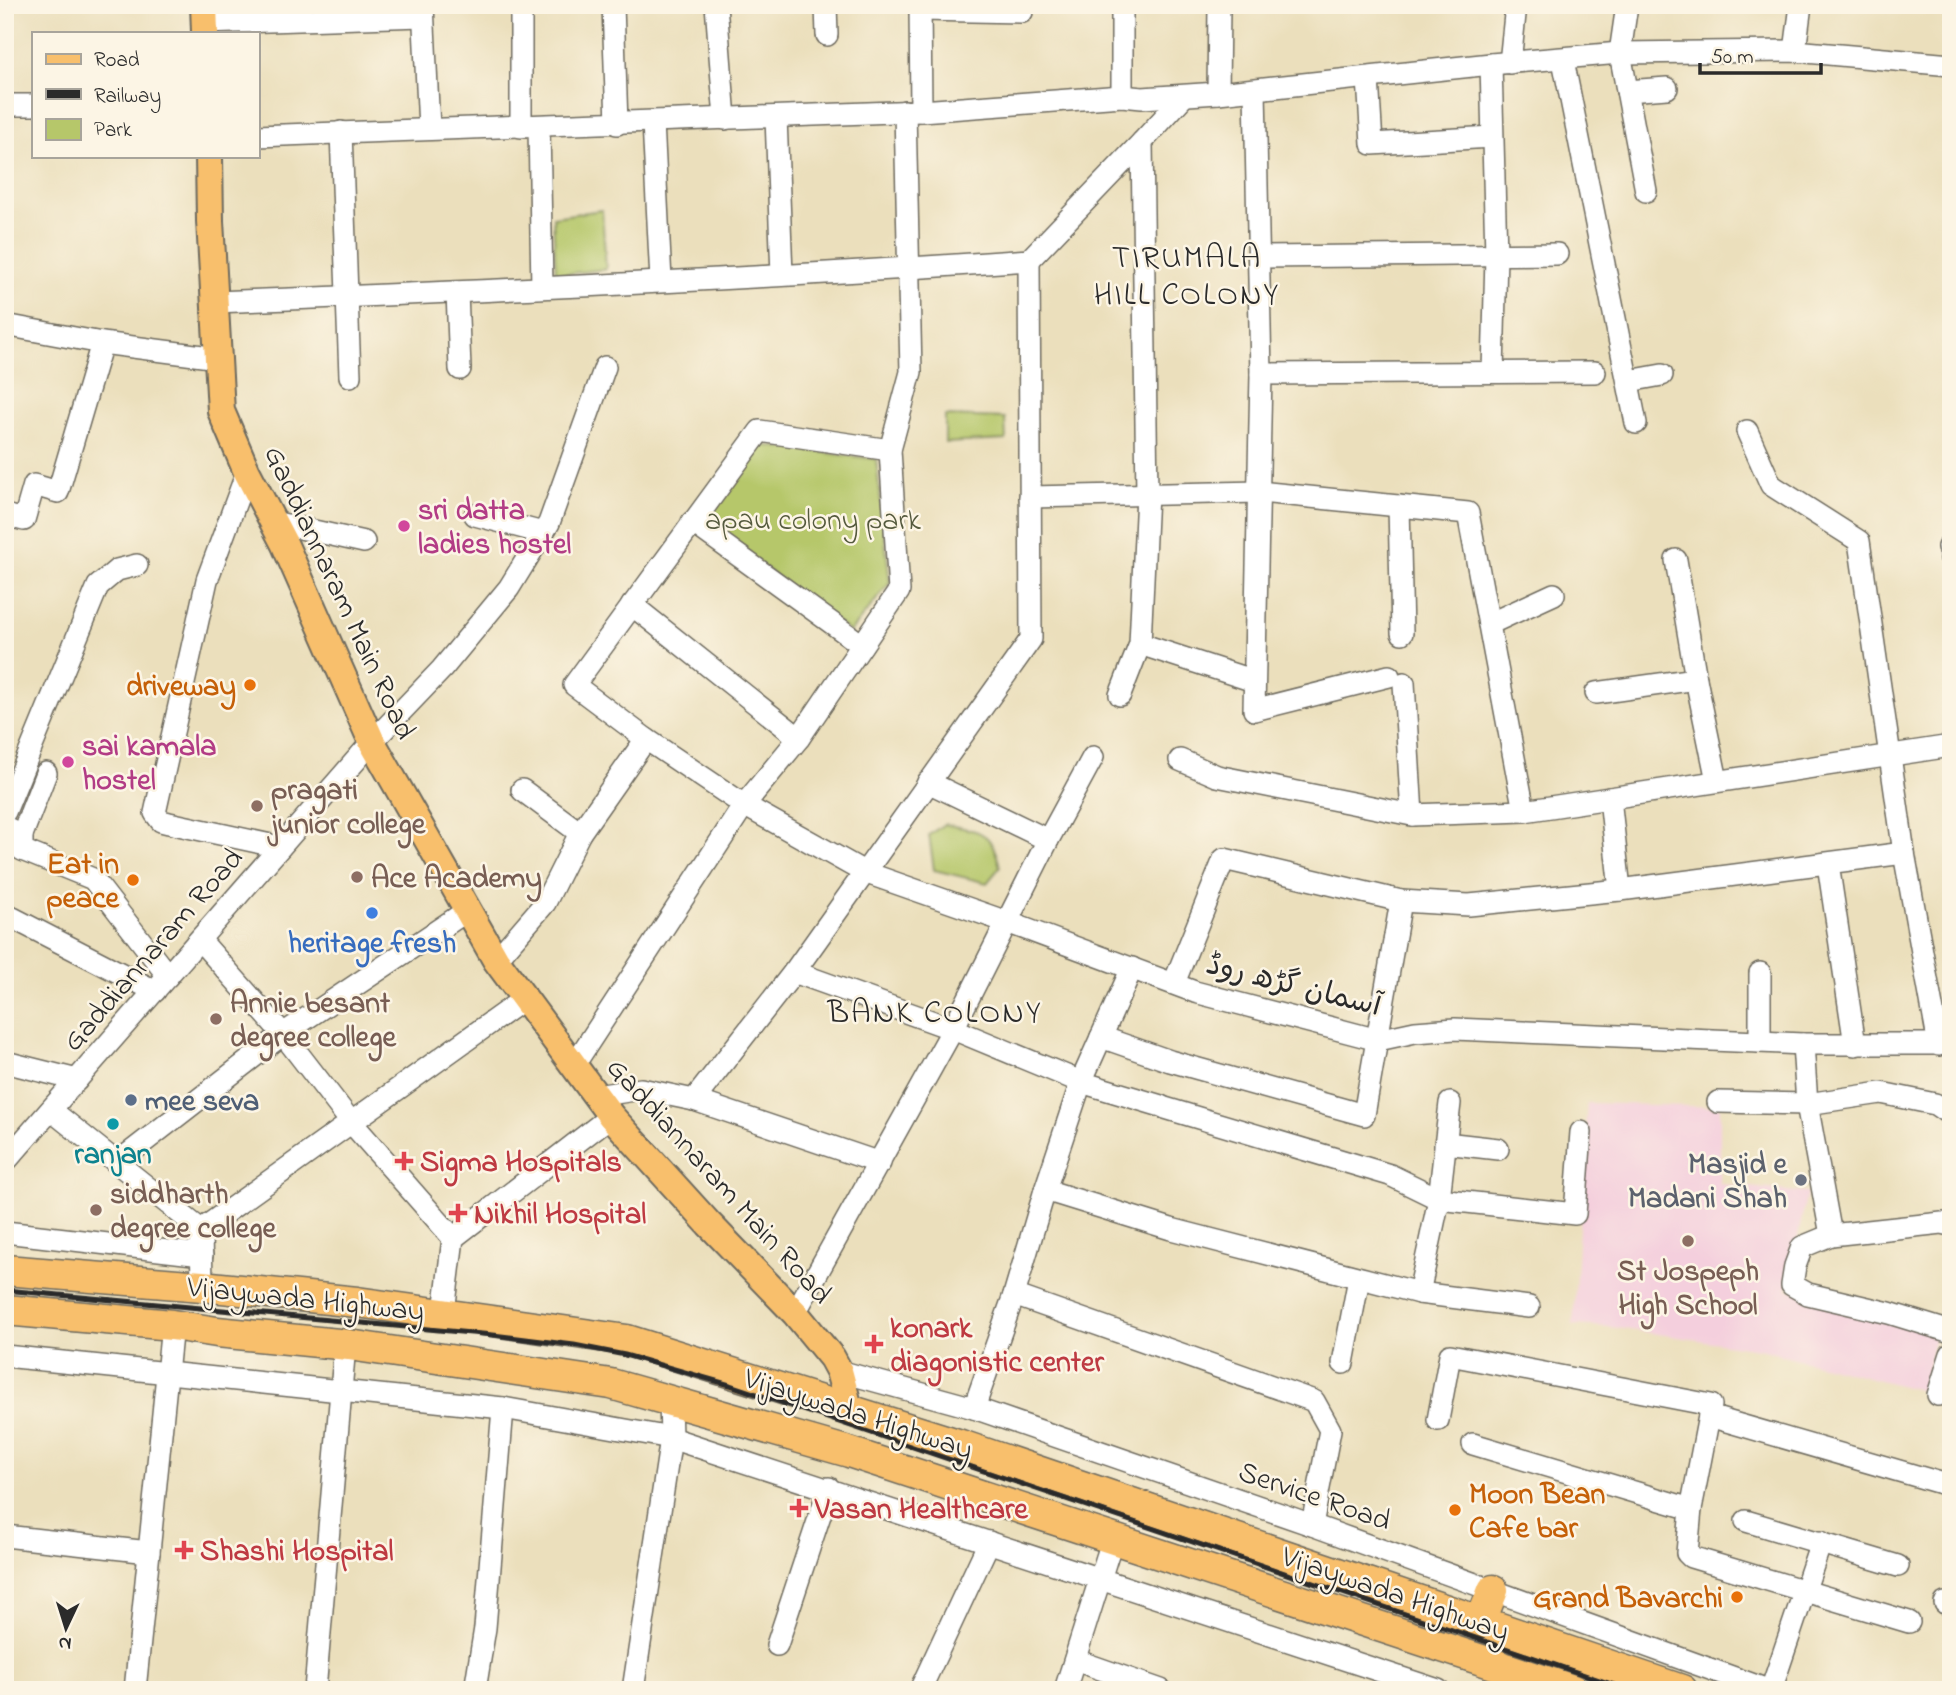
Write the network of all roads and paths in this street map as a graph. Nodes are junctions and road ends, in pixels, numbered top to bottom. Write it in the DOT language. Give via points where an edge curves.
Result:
graph roads {
  1 [pos="521,5"];
  2 [pos="613,5"];
  3 [pos="716,5"];
  4 [pos="826,5"];
  5 [pos="1122,5"];
  6 [pos="1219,5"];
  7 [pos="1516,5"];
  8 [pos="1626,5"];
  9 [pos="1801,5"];
  10 [pos="920,8"];
  11 [pos="423,11"];
  12 [pos="324,12"];
  13 [pos="1022,12"];
  14 [pos="205,21"];
  15 [pos="827,35"];
  16 [pos="1795,51"];
  17 [pos="1620,53"];
  18 [pos="1563,60"];
  19 [pos="1500,64"];
  20 [pos="1951,65"];
  21 [pos="1368,78"];
  22 [pos="1667,88"];
  23 [pos="1255,90"];
  24 [pos="1628,91"];
  25 [pos="1218,93"];
  26 [pos="1122,96"];
  27 [pos="1184,96"];
  28 [pos="5,105"];
  29 [pos="32,105"];
  30 [pos="913,111"];
  31 [pos="776,117"];
  32 [pos="725,119"];
  33 [pos="653,122"];
  34 [pos="617,124"];
  35 [pos="530,127"];
  36 [pos="429,128"];
  37 [pos="341,132"];
  38 [pos="259,136"];
  39 [pos="1493,137"];
  40 [pos="1142,142"];
  41 [pos="209,158"];
  42 [pos="1646,191"];
  43 [pos="1557,254"];
  44 [pos="1496,255"];
  45 [pos="1259,257"];
  46 [pos="1029,260"];
  47 [pos="909,268"];
  48 [pos="782,275"];
  49 [pos="661,281"];
  50 [pos="542,287"];
  51 [pos="457,292"];
  52 [pos="346,297"];
  53 [pos="215,302"];
  54 [pos="5,325"];
  55 [pos="102,343"];
  56 [pos="218,358"];
  57 [pos="605,367"];
  58 [pos="460,369"];
  59 [pos="1595,372"];
  60 [pos="1493,373"];
  61 [pos="1261,374"];
  62 [pos="1662,375"];
  63 [pos="350,376"];
  64 [pos="1629,382"];
  65 [pos="1636,423"];
  66 [pos="1747,431"];
  67 [pos="890,450"];
  68 [pos="247,472"];
  69 [pos="1259,492"];
  70 [pos="1147,494"];
  71 [pos="1030,497"];
  72 [pos="1399,506"];
  73 [pos="5,515"];
  74 [pos="475,515"];
  75 [pos="273,522"];
  76 [pos="692,522"];
  77 [pos="543,533"];
  78 [pos="364,542"];
  79 [pos="1676,560"];
  80 [pos="137,565"];
  81 [pos="1554,594"];
  82 [pos="632,605"];
  83 [pos="1489,624"];
  84 [pos="1402,633"];
  85 [pos="1140,643"];
  86 [pos="862,645"];
  87 [pos="1696,679"];
  88 [pos="1254,681"];
  89 [pos="1596,693"];
  90 [pos="1120,695"];
  91 [pos="799,738"];
  92 [pos="646,739"];
  93 [pos="372,743"];
  94 [pos="1951,746"];
  95 [pos="1891,754"];
  96 [pos="1093,757"];
  97 [pos="1180,761"];
  98 [pos="46,773"];
  99 [pos="1717,781"];
  100 [pos="928,782"];
  101 [pos="522,790"];
  102 [pos="1610,798"];
  103 [pos="744,805"];
  104 [pos="1524,811"];
  105 [pos="5,812"];
  106 [pos="1412,816"];
  107 [pos="14,831"];
  108 [pos="580,833"];
  109 [pos="1048,840"];
  110 [pos="280,847"];
  111 [pos="1904,853"];
  112 [pos="1828,864"];
  113 [pos="864,872"];
  114 [pos="1620,890"];
  115 [pos="1401,901"];
  116 [pos="468,910"];
  117 [pos="5,914"];
  118 [pos="1007,922"];
  119 [pos="200,940"];
  120 [pos="496,960"];
  121 [pos="1132,968"];
  122 [pos="794,972"];
  123 [pos="1760,973"];
  124 [pos="161,983"];
  125 [pos="1174,983"];
  126 [pos="525,998"];
  127 [pos="953,1029"];
  128 [pos="283,1034"];
  129 [pos="1101,1037"];
  130 [pos="1378,1040"];
  131 [pos="1760,1042"];
  132 [pos="1803,1044"];
  133 [pos="1855,1045"];
  134 [pos="1945,1045"];
  135 [pos="5,1062"];
  136 [pos="574,1065"];
  137 [pos="77,1080"];
  138 [pos="1081,1082"];
  139 [pos="694,1100"];
  140 [pos="1718,1102"];
  141 [pos="1450,1103"];
  142 [pos="1807,1104"];
  143 [pos="603,1106"];
  144 [pos="51,1110"];
  145 [pos="1951,1115"];
  146 [pos="351,1122"];
  147 [pos="1581,1132"];
  148 [pos="1444,1143"];
  149 [pos="1498,1149"];
  150 [pos="5,1162"];
  151 [pos="118,1162"];
  152 [pos="880,1163"];
  153 [pos="1045,1190"];
  154 [pos="1439,1199"];
  155 [pos="1951,1225"];
  156 [pos="201,1230"];
  157 [pos="5,1232"];
  158 [pos="1831,1235"];
  159 [pos="453,1238"];
  160 [pos="202,1255"];
  161 [pos="5,1270"];
  162 [pos="1359,1278"];
  163 [pos="212,1287"];
  164 [pos="1419,1293"];
  165 [pos="1014,1295"];
  166 [pos="1529,1307"];
  167 [pos="5,1310"];
  168 [pos="444,1312"];
  169 [pos="795,1313"];
  170 [pos="172,1325"];
  171 [pos="217,1332"];
  172 [pos="1951,1332"];
  173 [pos="592,1335"];
  174 [pos="345,1345"];
  175 [pos="1951,1354"];
  176 [pos="5,1356"];
  177 [pos="1343,1363"];
  178 [pos="839,1371"];
  179 [pos="167,1373"];
  180 [pos="584,1379"];
  181 [pos="342,1391"];
  182 [pos="1938,1395"];
  183 [pos="670,1401"];
  184 [pos="503,1408"];
  185 [pos="849,1408"];
  186 [pos="974,1408"];
  187 [pos="1709,1416"];
  188 [pos="1438,1420"];
  189 [pos="671,1438"];
  190 [pos="1473,1444"];
  191 [pos="1951,1486"];
  192 [pos="829,1488"];
  193 [pos="1691,1509"];
  194 [pos="1746,1521"];
  195 [pos="1311,1525"];
  196 [pos="5,1536"];
  197 [pos="1113,1538"];
  198 [pos="989,1542"];
  199 [pos="1821,1542"];
  200 [pos="1274,1551"];
  201 [pos="149,1552"];
  202 [pos="1898,1566"];
  203 [pos="1100,1579"];
  204 [pos="1253,1585"];
  205 [pos="1493,1590"];
  206 [pos="1805,1590"];
  207 [pos="1481,1621"];
  208 [pos="1909,1622"];
  209 [pos="777,1645"];
  210 [pos="1074,1660"];
  211 [pos="640,1688"];
  212 [pos="135,1690"];
  213 [pos="315,1690"];
  214 [pos="475,1690"];
  215 [pos="920,1690"];
  216 [pos="1065,1690"];
  217 [pos="1161,1690"];
  218 [pos="1438,1690"];
  219 [pos="1573,1690"];
  220 [pos="1682,1690"];
  221 [pos="1769,1690"];
  1 -- 35 [label="street"];
  2 -- 34 [label="street"];
  3 -- 32 [label="street"];
  4 -- 15 [label="street"];
  5 -- 26 [label="street"];
  6 -- 25 [label="street"];
  7 -- 19 [label="street"];
  8 -- 17 [label="street"];
  9 -- 16 [label="street"];
  10 -- 13 [label="street"];
  10 -- 30 [label="street"];
  11 -- 12 [label="street"];
  11 -- 36 [label="street"];
  12 -- 14 [label="street"];
  16 -- 17 [label="street"];
  16 -- 20 [label="street"];
  17 -- 18 [label="street"];
  17 -- 24 [label="street"];
  18 -- 19 [label="street"];
  18 -- 64 [label="street"];
  19 -- 21 [label="street"];
  19 -- 39 [label="street"];
  21 -- 23 [label="street"];
  21 -- 39 [label="street" via="1372,144"];
  22 -- 24 [label="street"];
  23 -- 25 [label="street"];
  23 -- 45 [label="street"];
  24 -- 42 [label="street"];
  25 -- 27 [label="street"];
  26 -- 27 [label="street"];
  26 -- 30 [label="street"];
  27 -- 40 [label="street"];
  28 -- 29 [label="street"];
  30 -- 31 [label="street"];
  30 -- 47 [label="street"];
  31 -- 32 [label="street"];
  31 -- 48 [label="street"];
  32 -- 33 [label="street"];
  33 -- 34 [label="street"];
  33 -- 49 [label="street"];
  34 -- 35 [label="street"];
  35 -- 36 [label="street"];
  35 -- 50 [label="street"];
  36 -- 37 [label="street"];
  37 -- 38 [label="street"];
  37 -- 52 [label="street"];
  39 -- 44 [label="street"];
  40 -- 46 [label="street"];
  40 -- 70 [label="street"];
  41 -- 53 [label="main road, Gaddiannaram Main Road"];
  43 -- 44 [label="street"];
  44 -- 45 [label="street"];
  44 -- 60 [label="street"];
  45 -- 61 [label="street"];
  46 -- 47 [label="street"];
  46 -- 71 [label="street"];
  47 -- 48 [label="street"];
  47 -- 67 [label="street" via="911,372"];
  48 -- 49 [label="street"];
  49 -- 50 [label="street"];
  50 -- 51 [label="street"];
  51 -- 52 [label="street"];
  51 -- 58 [label="street"];
  52 -- 53 [label="street"];
  52 -- 63 [label="street"];
  53 -- 56 [label="main road, Gaddiannaram Main Road"];
  54 -- 55 [label="street"];
  55 -- 56 [label="street"];
  55 -- 73 [label="street" via="58,492 34,485 24,520"];
  56 -- 68 [label="main road, Gaddiannaram Main Road" via="221,411"];
  57 -- 77 [label="street, Gaddiannaram Road"];
  59 -- 60 [label="street"];
  60 -- 61 [label="street"];
  61 -- 69 [label="street"];
  62 -- 64 [label="street"];
  64 -- 65 [label="street"];
  66 -- 95 [label="street" via="1771,485 1859,541"];
  67 -- 76 [label="street" via="760,430"];
  67 -- 86 [label="street" via="900,591"];
  68 -- 75 [label="main road, Gaddiannaram Main Road"];
  68 -- 110 [label="street" via="207,580 155,813 161,821"];
  69 -- 70 [label="street"];
  69 -- 72 [label="street"];
  69 -- 88 [label="street"];
  70 -- 71 [label="street"];
  70 -- 85 [label="street"];
  71 -- 100 [label="street" via="1031,639"];
  72 -- 83 [label="street" via="1468,513"];
  72 -- 84 [label="street"];
  74 -- 77 [label="street"];
  75 -- 78 [label="street"];
  75 -- 93 [label="main road, Gaddiannaram Main Road"];
  76 -- 82 [label="street"];
  76 -- 86 [label="street"];
  77 -- 93 [label="street, Gaddiannaram Road" via="509,588"];
  79 -- 87 [label="street"];
  80 -- 105 [label="street" via="117,570 99,586"];
  81 -- 83 [label="street"];
  82 -- 91 [label="street"];
  82 -- 92 [label="street, آسمان گڑھ روڈ" via="574,685"];
  83 -- 104 [label="street"];
  85 -- 88 [label="street"];
  85 -- 90 [label="street"];
  86 -- 91 [label="street"];
  87 -- 89 [label="street"];
  87 -- 99 [label="street"];
  88 -- 106 [label="street" via="1254,710 1397,680"];
  91 -- 103 [label="street"];
  92 -- 103 [label="street, آسمان گڑھ روڈ"];
  92 -- 108 [label="street"];
  93 -- 110 [label="street, Gaddiannaram Road"];
  93 -- 116 [label="main road, Gaddiannaram Main Road"];
  94 -- 95 [label="street"];
  95 -- 99 [label="street"];
  95 -- 111 [label="street"];
  96 -- 109 [label="street"];
  97 -- 106 [label="street" via="1217,776"];
  98 -- 107 [label="street"];
  99 -- 102 [label="street"];
  100 -- 109 [label="street"];
  100 -- 113 [label="street"];
  101 -- 108 [label="street"];
  102 -- 104 [label="street"];
  102 -- 114 [label="street"];
  103 -- 113 [label="street, آسمان گڑھ روڈ"];
  103 -- 136 [label="street"];
  104 -- 106 [label="street"];
  107 -- 124 [label="street" via="22,850 93,879"];
  108 -- 120 [label="street" via="545,903"];
  109 -- 118 [label="street"];
  110 -- 119 [label="street, Gaddiannaram Road"];
  111 -- 112 [label="street"];
  111 -- 134 [label="street"];
  112 -- 114 [label="street"];
  112 -- 133 [label="street"];
  113 -- 118 [label="street, آسمان گڑھ روڈ"];
  113 -- 122 [label="street"];
  114 -- 115 [label="street" via="1469,905"];
  115 -- 125 [label="street" via="1224,859"];
  115 -- 130 [label="street"];
  116 -- 120 [label="main road, Gaddiannaram Main Road"];
  116 -- 128 [label="street"];
  117 -- 124 [label="street"];
  118 -- 121 [label="street, آسمان گڑھ روڈ"];
  118 -- 127 [label="street"];
  119 -- 124 [label="street, Gaddiannaram Road"];
  119 -- 128 [label="street"];
  120 -- 126 [label="main road, Gaddiannaram Main Road"];
  121 -- 125 [label="street, آسمان گڑھ روڈ"];
  121 -- 129 [label="street"];
  122 -- 127 [label="street"];
  122 -- 139 [label="street"];
  123 -- 131 [label="street"];
  124 -- 137 [label="street, Gaddiannaram Road"];
  125 -- 130 [label="street, آسمان گڑھ روڈ"];
  126 -- 136 [label="main road, Gaddiannaram Main Road"];
  126 -- 146 [label="street"];
  127 -- 138 [label="street"];
  127 -- 152 [label="street"];
  128 -- 146 [label="street"];
  128 -- 151 [label="street"];
  129 -- 130 [label="street" via="1364,1115"];
  129 -- 138 [label="street"];
  130 -- 131 [label="street, آسمان گڑھ روڈ" via="1455,1030"];
  131 -- 132 [label="street, آسمان گڑھ روڈ"];
  132 -- 133 [label="street, آسمان گڑھ روڈ"];
  132 -- 142 [label="street"];
  133 -- 134 [label="street, آسمان گڑھ روڈ"];
  135 -- 137 [label="street"];
  136 -- 143 [label="main road, Gaddiannaram Main Road"];
  137 -- 144 [label="street, Gaddiannaram Road"];
  138 -- 153 [label="street"];
  138 -- 154 [label="street" via="1390,1175"];
  139 -- 143 [label="street" via="641,1088"];
  139 -- 152 [label="street"];
  140 -- 142 [label="street"];
  141 -- 148 [label="street"];
  142 -- 145 [label="street" via="1881,1093 1935,1104"];
  142 -- 158 [label="street"];
  143 -- 159 [label="street"];
  143 -- 169 [label="main road, Gaddiannaram Main Road"];
  144 -- 150 [label="street, Gaddiannaram Road"];
  144 -- 151 [label="street"];
  146 -- 156 [label="street"];
  146 -- 159 [label="street"];
  147 -- 154 [label="street" via="1575,1214"];
  148 -- 149 [label="street"];
  148 -- 154 [label="street"];
  151 -- 156 [label="street"];
  152 -- 169 [label="street"];
  153 -- 162 [label="street" via="1171,1229"];
  153 -- 165 [label="street"];
  154 -- 164 [label="street"];
  155 -- 158 [label="street"];
  156 -- 160 [label="street"];
  157 -- 160 [label="street"];
  158 -- 172 [label="street" via="1802,1247 1792,1285 1808,1294"];
  159 -- 168 [label="street"];
  160 -- 163 [label="street"];
  161 -- 163 [label="highway, Vijaywada Highway"];
  162 -- 164 [label="street"];
  162 -- 177 [label="street"];
  163 -- 168 [label="highway, Vijaywada Highway"];
  163 -- 171 [label="highway"];
  164 -- 166 [label="street"];
  165 -- 186 [label="street"];
  165 -- 195 [label="street" via="1314,1401 1331,1430"];
  167 -- 170 [label="highway, Vijaywada Highway"];
  168 -- 173 [label="highway, Vijaywada Highway"];
  169 -- 178 [label="main road, Gaddiannaram Main Road"];
  170 -- 171 [label="highway, Vijaywada Highway"];
  170 -- 179 [label="street"];
  171 -- 174 [label="highway, Vijaywada Highway"];
  173 -- 180 [label="highway"];
  173 -- 185 [label="highway, Vijaywada Highway" via="627,1339"];
  174 -- 180 [label="highway, Vijaywada Highway"];
  174 -- 181 [label="street"];
  175 -- 182 [label="street"];
  176 -- 179 [label="street"];
  178 -- 185 [label="main road, Gaddiannaram Main Road"];
  178 -- 186 [label="street, Service Road"];
  179 -- 181 [label="street"];
  179 -- 201 [label="street"];
  180 -- 183 [label="highway, Vijaywada Highway"];
  181 -- 184 [label="street"];
  181 -- 213 [label="street"];
  183 -- 189 [label="street"];
  183 -- 197 [label="highway, Vijaywada Highway" via="849,1452"];
  184 -- 189 [label="street"];
  184 -- 214 [label="street" via="485,1628"];
  185 -- 200 [label="highway, Vijaywada Highway"];
  186 -- 195 [label="street, Service Road"];
  187 -- 188 [label="street" via="1712,1405 1450,1355"];
  187 -- 191 [label="street"];
  187 -- 193 [label="street"];
  189 -- 192 [label="street"];
  189 -- 211 [label="street"];
  190 -- 193 [label="street"];
  192 -- 198 [label="street"];
  192 -- 209 [label="street"];
  193 -- 206 [label="street" via="1686,1549 1690,1557"];
  194 -- 199 [label="street"];
  195 -- 205 [label="street, Service Road"];
  196 -- 201 [label="street"];
  197 -- 203 [label="street"];
  197 -- 204 [label="highway, Vijaywada Highway"];
  198 -- 203 [label="street"];
  198 -- 215 [label="street"];
  199 -- 202 [label="street"];
  199 -- 206 [label="street"];
  200 -- 204 [label="highway"];
  200 -- 207 [label="highway, Vijaywada Highway"];
  201 -- 212 [label="street"];
  203 -- 210 [label="street"];
  203 -- 218 [label="street"];
  204 -- 219 [label="highway, Vijaywada Highway"];
  205 -- 207 [label="highway"];
  205 -- 221 [label="street, Service Road"];
  206 -- 208 [label="street"];
  206 -- 221 [label="street"];
  207 -- 220 [label="highway, Vijaywada Highway"];
  210 -- 216 [label="street"];
  210 -- 217 [label="street"];
}
